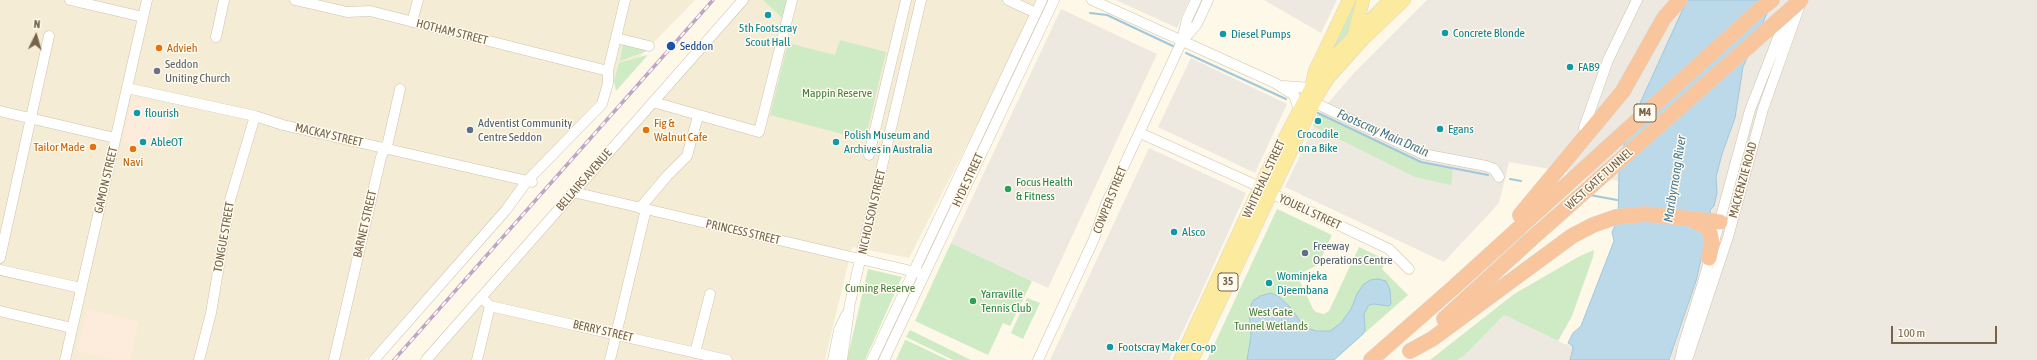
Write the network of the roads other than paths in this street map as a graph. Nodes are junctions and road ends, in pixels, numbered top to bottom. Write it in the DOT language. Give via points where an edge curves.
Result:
graph roads {
  1 [pos="70,0"];
  2 [pos="147,0"];
  3 [pos="224,0"];
  4 [pos="295,0"];
  5 [pos="418,0"];
  6 [pos="625,0"];
  7 [pos="743,0"];
  8 [pos="792,0"];
  9 [pos="906,0"];
  10 [pos="921,0"];
  11 [pos="1008,0"];
  12 [pos="1042,0"];
  13 [pos="1054,0"];
  14 [pos="1092,0"];
  15 [pos="1196,0"];
  16 [pos="1208,0"];
  17 [pos="1349,0"];
  18 [pos="1362,0"];
  19 [pos="1390,0"];
  20 [pos="1404,0"];
  21 [pos="1637,0"];
  22 [pos="1680,0"];
  23 [pos="1772,0"];
  24 [pos="1793,0"];
  25 [pos="1802,0"];
  26 [pos="1036,13"];
  27 [pos="143,17"];
  28 [pos="412,22"];
  29 [pos="1354,35"];
  30 [pos="50,36"];
  31 [pos="216,37"];
  32 [pos="616,38"];
  33 [pos="1182,41"];
  34 [pos="649,46"];
  35 [pos="1344,61"];
  36 [pos="608,71"];
  37 [pos="1275,84"];
  38 [pos="127,88"];
  39 [pos="1311,88"];
  40 [pos="400,89"];
  41 [pos="653,102"];
  42 [pos="1313,102"];
  43 [pos="1299,108"];
  44 [pos="0,111"];
  45 [pos="255,116"];
  46 [pos="698,116"];
  47 [pos="32,118"];
  48 [pos="1584,128"];
  49 [pos="1140,133"];
  50 [pos="115,138"];
  51 [pos="384,148"];
  52 [pos="869,155"];
  53 [pos="1499,177"];
  54 [pos="529,181"];
  55 [pos="1265,190"];
  56 [pos="573,192"];
  57 [pos="643,209"];
  58 [pos="1734,216"];
  59 [pos="1516,225"];
  60 [pos="1713,225"];
  61 [pos="0,258"];
  62 [pos="1710,258"];
  63 [pos="861,259"];
  64 [pos="1409,269"];
  65 [pos="0,270"];
  66 [pos="914,272"];
  67 [pos="924,273"];
  68 [pos="81,288"];
  69 [pos="710,294"];
  70 [pos="481,297"];
  71 [pos="490,306"];
  72 [pos="850,306"];
  73 [pos="0,311"];
  74 [pos="1206,317"];
  75 [pos="72,328"];
  76 [pos="616,334"];
  77 [pos="695,353"];
  78 [pos="1404,356"];
  79 [pos="65,360"];
  80 [pos="199,360"];
  81 [pos="334,360"];
  82 [pos="374,360"];
  83 [pos="426,360"];
  84 [pos="477,360"];
  85 [pos="610,360"];
  86 [pos="727,360"];
  87 [pos="833,360"];
  88 [pos="840,360"];
  89 [pos="872,360"];
  90 [pos="884,360"];
  91 [pos="1038,360"];
  92 [pos="1180,360"];
  93 [pos="1192,360"];
  94 [pos="1371,360"];
  95 [pos="1680,360"];
  96 [pos="1687,360"];
  1 -- 27 [label="street"];
  2 -- 27 [label="street, GAMON STREET"];
  3 -- 31 [label="street"];
  4 -- 28 [label="street, HOTHAM STREET" via="346,12 370,11"];
  5 -- 28 [label="street"];
  6 -- 32 [label="street"];
  7 -- 41 [label="street, BELLAIRS AVENUE"];
  8 -- 46 [label="street" via="759,132"];
  9 -- 52 [label="street"];
  10 -- 63 [label="street, NICHOLSON STREET"];
  11 -- 26 [label="street"];
  12 -- 26 [label="street, HYDE STREET"];
  13 -- 67 [label="street, HYDE STREET"];
  14 -- 33 [label="street"];
  15 -- 33 [label="street, COWPER STREET" via="1187,19"];
  16 -- 33 [label="street, COWPER STREET" via="1197,24"];
  17 -- 39 [label="main road, WHITEHALL STREET / 35" via="1315,71"];
  18 -- 29 [label="main road, 35"];
  19 -- 29 [label="main road"];
  20 -- 35 [label="main road, WHITEHALL STREET"];
  21 -- 48 [label="street" via="1608,60"];
  22 -- 59 [label="highway" via="1664,18 1623,91"];
  23 -- 59 [label="highway, WEST GATE TUNNEL / M4"];
  24 -- 60 [label="street, MACKENZIE ROAD" via="1750,110"];
  25 -- 58 [label="street, MACKENZIE ROAD" via="1763,109"];
  25 -- 78 [label="highway, WEST GATE TUNNEL / M4, bridge" via="1530,240"];
  26 -- 66 [label="street, HYDE STREET"];
  27 -- 38 [label="street, GAMON STREET"];
  28 -- 36 [label="street, HOTHAM STREET"];
  29 -- 35 [label="main road, 35"];
  29 -- 39 [label="main road" via="1324,68"];
  30 -- 47 [label="street"];
  32 -- 34 [label="street"];
  32 -- 36 [label="street"];
  33 -- 37 [label="street"];
  33 -- 49 [label="street, COWPER STREET"];
  35 -- 42 [label="main road, WHITEHALL STREET / 35" via="1328,78"];
  36 -- 54 [label="street" via="603,102 560,148 544,170"];
  37 -- 39 [label="street"];
  37 -- 43 [label="street" via="1294,95"];
  38 -- 45 [label="street, MACKAY STREET"];
  38 -- 50 [label="street, GAMON STREET"];
  39 -- 43 [label="main road, WHITEHALL STREET / 35"];
  40 -- 51 [label="street, BARNET STREET" via="388,142"];
  41 -- 46 [label="street"];
  41 -- 56 [label="street, BELLAIRS AVENUE"];
  42 -- 53 [label="street" via="1423,154 1486,166 1494,169"];
  42 -- 55 [label="main road, WHITEHALL STREET / 35"];
  43 -- 55 [label="main road, WHITEHALL STREET / 35"];
  44 -- 47 [label="street"];
  45 -- 51 [label="street, MACKAY STREET"];
  45 -- 80 [label="street, TONGUE STREET" via="230,200 211,313"];
  46 -- 57 [label="street" via="687,156 667,176"];
  47 -- 50 [label="street"];
  47 -- 61 [label="street"];
  49 -- 55 [label="street, YOUELL STREET"];
  49 -- 91 [label="street, COWPER STREET"];
  50 -- 68 [label="street, GAMON STREET"];
  51 -- 54 [label="street, MACKAY STREET"];
  51 -- 81 [label="street, BARNET STREET"];
  54 -- 82 [label="street" via="517,201 506,210"];
  55 -- 64 [label="street, YOUELL STREET" via="1389,249"];
  55 -- 74 [label="main road, WHITEHALL STREET / 35"];
  56 -- 57 [label="street, PRINCESS STREET"];
  56 -- 70 [label="street, BELLAIRS AVENUE"];
  57 -- 63 [label="street, PRINCESS STREET"];
  57 -- 76 [label="street"];
  58 -- 60 [label="street"];
  58 -- 96 [label="street, MACKENZIE ROAD"];
  59 -- 94 [label="highway, WEST GATE TUNNEL / M4" via="1453,288"];
  60 -- 62 [label="highway"];
  60 -- 78 [label="highway" via="1685,218 1645,214 1616,217 1593,225 1572,236 1432,339"];
  62 -- 95 [label="street"];
  63 -- 66 [label="street, PRINCESS STREET"];
  63 -- 72 [label="street, NICHOLSON STREET"];
  65 -- 68 [label="street"];
  66 -- 67 [label="street, PRINCESS STREET"];
  66 -- 89 [label="street, HYDE STREET"];
  67 -- 90 [label="street, HYDE STREET"];
  68 -- 75 [label="street, GAMON STREET"];
  69 -- 77 [label="street"];
  70 -- 71 [label="street"];
  70 -- 83 [label="street, BELLAIRS AVENUE"];
  71 -- 76 [label="street, BERRY STREET"];
  71 -- 84 [label="street"];
  72 -- 87 [label="street, NICHOLSON STREET" via="840,330"];
  72 -- 88 [label="street, NICHOLSON STREET"];
  73 -- 75 [label="street"];
  74 -- 92 [label="main road, WHITEHALL STREET / 35"];
  74 -- 93 [label="main road, WHITEHALL STREET / 35"];
  75 -- 79 [label="street, GAMON STREET"];
  76 -- 77 [label="street, BERRY STREET"];
  76 -- 85 [label="street"];
  77 -- 86 [label="street, BERRY STREET"];
}
